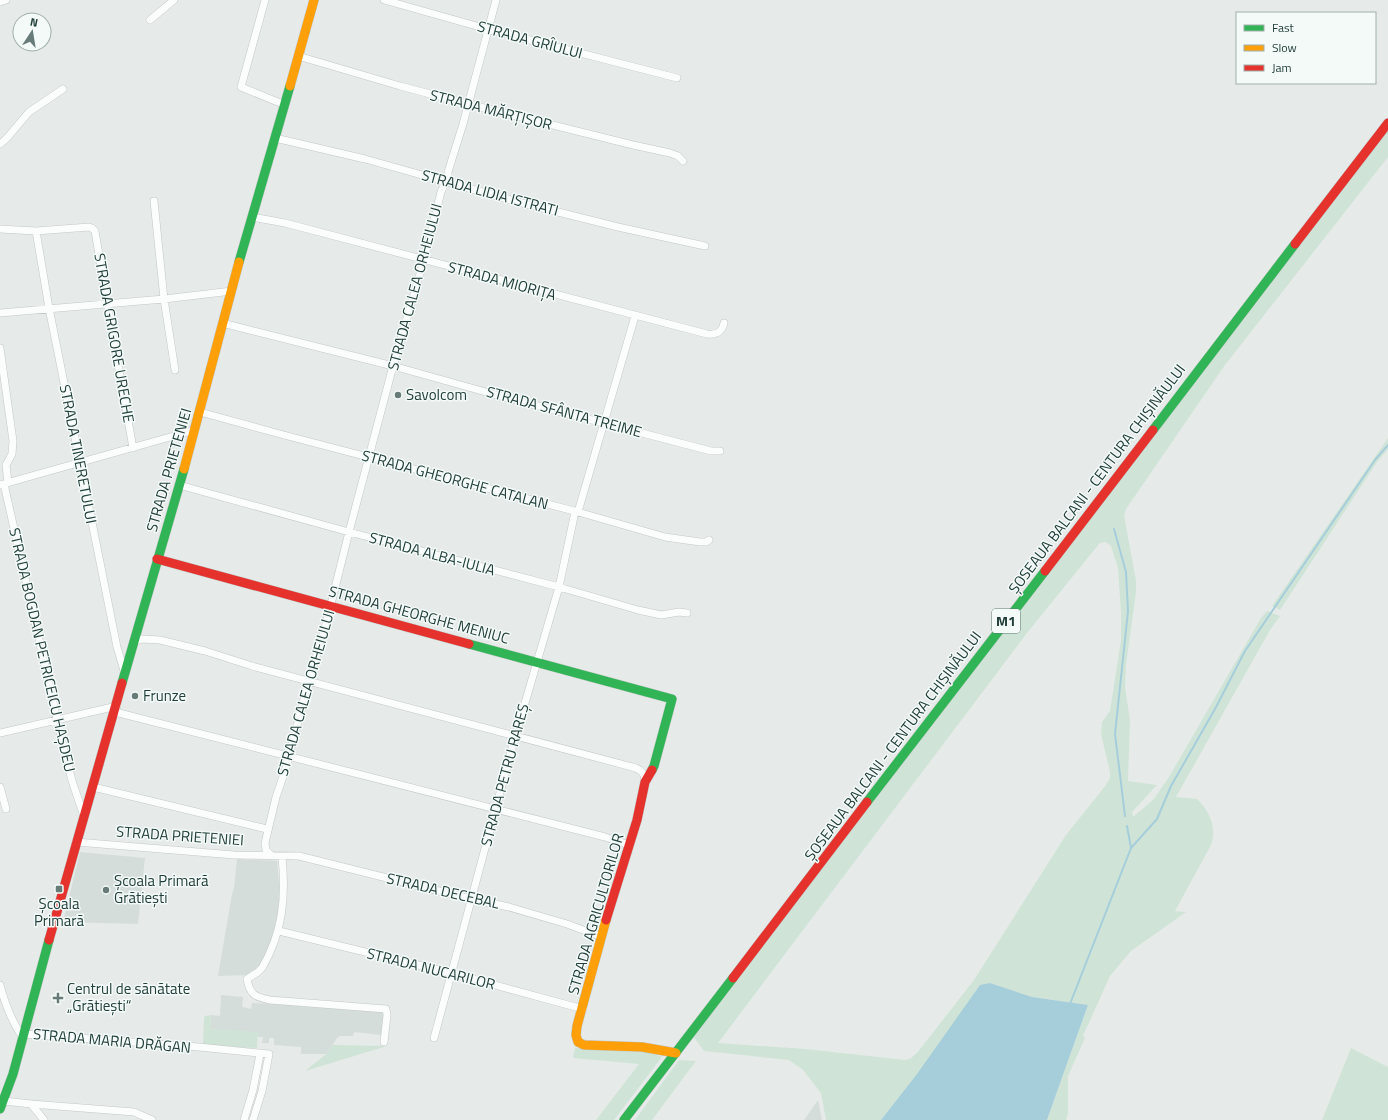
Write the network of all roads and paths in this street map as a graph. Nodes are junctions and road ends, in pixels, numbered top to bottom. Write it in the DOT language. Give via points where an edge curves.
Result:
graph roads {
  1 [pos="6,0"];
  2 [pos="174,0"];
  3 [pos="265,0"];
  4 [pos="314,0"];
  5 [pos="384,0"];
  6 [pos="496,0"];
  7 [pos="0,2"];
  8 [pos="150,20"];
  9 [pos="487,29"];
  10 [pos="298,56"];
  11 [pos="677,78"];
  12 [pos="63,89"];
  13 [pos="468,104"];
  14 [pos="285,105"];
  15 [pos="1388,123"];
  16 [pos="275,138"];
  17 [pos="0,144"];
  18 [pos="683,161"];
  19 [pos="447,181"];
  20 [pos="154,201"];
  21 [pos="252,217"];
  22 [pos="0,229"];
  23 [pos="36,231"];
  24 [pos="705,246"];
  25 [pos="424,260"];
  26 [pos="232,291"];
  27 [pos="164,299"];
  28 [pos="107,303"];
  29 [pos="49,308"];
  30 [pos="0,313"];
  31 [pos="635,316"];
  32 [pos="222,323"];
  33 [pos="724,323"];
  34 [pos="0,348"];
  35 [pos="393,366"];
  36 [pos="175,370"];
  37 [pos="200,412"];
  38 [pos="603,422"];
  39 [pos="195,430"];
  40 [pos="133,448"];
  41 [pos="720,451"];
  42 [pos="369,457"];
  43 [pos="80,463"];
  44 [pos="4,484"];
  45 [pos="179,485"];
  46 [pos="576,512"];
  47 [pos="349,532"];
  48 [pos="709,540"];
  49 [pos="157,559"];
  50 [pos="559,587"];
  51 [pos="331,606"];
  52 [pos="687,613"];
  53 [pos="134,641"];
  54 [pos="536,662"];
  55 [pos="125,676"];
  56 [pos="309,680"];
  57 [pos="672,699"];
  58 [pos="116,709"];
  59 [pos="57,720"];
  60 [pos="0,733"];
  61 [pos="516,737"];
  62 [pos="288,757"];
  63 [pos="645,782"];
  64 [pos="0,787"];
  65 [pos="93,787"];
  66 [pos="6,808"];
  67 [pos="496,809"];
  68 [pos="84,816"];
  69 [pos="267,829"];
  70 [pos="76,842"];
  71 [pos="629,845"];
  72 [pos="272,856"];
  73 [pos="282,857"];
  74 [pos="471,899"];
  75 [pos="279,931"];
  76 [pos="602,937"];
  77 [pos="451,973"];
  78 [pos="0,985"];
  79 [pos="583,1009"];
  80 [pos="23,1036"];
  81 [pos="434,1038"];
  82 [pos="384,1042"];
  83 [pos="676,1053"];
  84 [pos="260,1054"];
  85 [pos="31,1104"];
  86 [pos="2,1105"];
  87 [pos="44,1120"];
  88 [pos="152,1120"];
  89 [pos="244,1120"];
  90 [pos="253,1120"];
  91 [pos="624,1120"];
  1 -- 7 [label="street"];
  2 -- 8 [label="street"];
  3 -- 14 [label="street" via="241,87"];
  4 -- 10 [label="main road, STRADA PRIETENIEI"];
  5 -- 9 [label="street, STRADA GRÎULUI"];
  6 -- 9 [label="street, STRADA CALEA ORHEIULUI"];
  9 -- 11 [label="street, STRADA GRÎULUI"];
  9 -- 13 [label="street, STRADA CALEA ORHEIULUI"];
  10 -- 13 [label="street, STRADA MĂRȚIȘOR"];
  10 -- 14 [label="main road, STRADA PRIETENIEI"];
  12 -- 17 [label="street" via="29,112"];
  13 -- 18 [label="street, STRADA MĂRȚIȘOR" via="670,153"];
  13 -- 19 [label="street, STRADA CALEA ORHEIULUI"];
  14 -- 16 [label="main road, STRADA PRIETENIEI"];
  15 -- 83 [label="main road, ȘOSEAUA BALCANI - CENTURA CHIȘINĂULUI / M1"];
  16 -- 19 [label="street, STRADA LIDIA ISTRATI"];
  16 -- 21 [label="main road, STRADA PRIETENIEI"];
  19 -- 24 [label="street, STRADA LIDIA ISTRATI" via="518,202"];
  19 -- 25 [label="street, STRADA CALEA ORHEIULUI" via="441,192"];
  20 -- 27 [label="street"];
  21 -- 25 [label="street, STRADA MIORIȚA"];
  21 -- 26 [label="main road, STRADA PRIETENIEI"];
  22 -- 23 [label="street"];
  23 -- 28 [label="street, STRADA GRIGORE URECHE" via="94,229"];
  23 -- 29 [label="street, STRADA TINERETULUI"];
  25 -- 31 [label="street, STRADA MIORIȚA"];
  25 -- 35 [label="street, STRADA CALEA ORHEIULUI"];
  26 -- 27 [label="street"];
  26 -- 32 [label="main road, STRADA PRIETENIEI"];
  27 -- 28 [label="street"];
  27 -- 36 [label="street"];
  28 -- 29 [label="street"];
  28 -- 40 [label="street, STRADA GRIGORE URECHE"];
  29 -- 30 [label="street"];
  29 -- 43 [label="street, STRADA TINERETULUI"];
  31 -- 33 [label="street, STRADA MIORIȚA" via="707,334 721,331"];
  31 -- 38 [label="street, STRADA PETRU RAREȘ"];
  32 -- 35 [label="street, STRADA SFÂNTA TREIME"];
  32 -- 37 [label="main road, STRADA PRIETENIEI"];
  34 -- 44 [label="street, STRADA BOGDAN PETRICEICU HAȘDEU" via="13,441"];
  35 -- 38 [label="street, STRADA SFÂNTA TREIME"];
  35 -- 42 [label="street, STRADA CALEA ORHEIULUI"];
  37 -- 39 [label="main road, STRADA PRIETENIEI"];
  37 -- 42 [label="street, STRADA GHEORGHE CATALAN"];
  38 -- 41 [label="street, STRADA SFÂNTA TREIME" via="711,451"];
  38 -- 46 [label="street, STRADA PETRU RAREȘ" via="588,480"];
  39 -- 40 [label="street"];
  39 -- 45 [label="main road, STRADA PRIETENIEI"];
  40 -- 43 [label="street"];
  42 -- 46 [label="street, STRADA GHEORGHE CATALAN"];
  42 -- 47 [label="street, STRADA CALEA ORHEIULUI"];
  43 -- 44 [label="street"];
  43 -- 55 [label="street, STRADA TINERETULUI"];
  44 -- 59 [label="street, STRADA BOGDAN PETRICEICU HAȘDEU"];
  45 -- 47 [label="street, STRADA ALBA-IULIA"];
  45 -- 49 [label="main road, STRADA PRIETENIEI"];
  46 -- 48 [label="street, STRADA GHEORGHE CATALAN" via="664,537 700,542"];
  46 -- 50 [label="street, STRADA PETRU RAREȘ"];
  47 -- 50 [label="street, STRADA ALBA-IULIA"];
  47 -- 51 [label="street, STRADA CALEA ORHEIULUI"];
  49 -- 51 [label="main road, STRADA GHEORGHE MENIUC"];
  49 -- 53 [label="main road, STRADA PRIETENIEI"];
  50 -- 52 [label="street, STRADA ALBA-IULIA" via="661,615"];
  50 -- 54 [label="street, STRADA PETRU RAREȘ"];
  51 -- 54 [label="main road, STRADA GHEORGHE MENIUC"];
  51 -- 56 [label="street, STRADA CALEA ORHEIULUI"];
  53 -- 55 [label="main road, STRADA PRIETENIEI"];
  53 -- 56 [label="street" via="160,640"];
  54 -- 57 [label="main road, STRADA GHEORGHE MENIUC"];
  54 -- 61 [label="street, STRADA PETRU RAREȘ"];
  55 -- 58 [label="main road, STRADA PRIETENIEI"];
  56 -- 61 [label="street"];
  56 -- 62 [label="street, STRADA CALEA ORHEIULUI"];
  57 -- 63 [label="main road, STRADA AGRICULTORILOR" via="654,766"];
  58 -- 59 [label="street"];
  58 -- 62 [label="street"];
  58 -- 65 [label="main road, STRADA PRIETENIEI"];
  59 -- 60 [label="street"];
  59 -- 68 [label="street, STRADA BOGDAN PETRICEICU HAȘDEU"];
  61 -- 63 [label="street" via="636,768 643,773"];
  61 -- 67 [label="street, STRADA PETRU RAREȘ"];
  62 -- 67 [label="street"];
  62 -- 69 [label="street, STRADA CALEA ORHEIULUI"];
  63 -- 71 [label="main road, STRADA AGRICULTORILOR"];
  64 -- 66 [label="street"];
  65 -- 68 [label="main road, STRADA PRIETENIEI"];
  65 -- 69 [label="street"];
  67 -- 71 [label="street"];
  67 -- 74 [label="street, STRADA PETRU RAREȘ"];
  68 -- 70 [label="main road, STRADA PRIETENIEI"];
  69 -- 72 [label="street, STRADA CALEA ORHEIULUI" via="266,850"];
  70 -- 72 [label="street, STRADA PRIETENIEI"];
  70 -- 80 [label="main road, STRADA PRIETENIEI"];
  71 -- 76 [label="main road, STRADA AGRICULTORILOR"];
  72 -- 73 [label="street, STRADA PRIETENIEI"];
  73 -- 74 [label="street, STRADA DECEBAL" via="300,856"];
  73 -- 75 [label="street" via="283,889"];
  74 -- 76 [label="street, STRADA DECEBAL" via="567,924"];
  74 -- 77 [label="street, STRADA PETRU RAREȘ"];
  75 -- 77 [label="street, STRADA NUCARILOR"];
  75 -- 82 [label="street" via="262,968 247,979 249,989 254,995 259,998 386,1009"];
  76 -- 79 [label="main road, STRADA AGRICULTORILOR"];
  77 -- 79 [label="street, STRADA NUCARILOR"];
  77 -- 81 [label="street, STRADA PETRU RAREȘ"];
  78 -- 80 [label="street" via="6,1005"];
  79 -- 83 [label="main road, STRADA AGRICULTORILOR" via="576,1035 578,1042 584,1045 650,1048"];
  80 -- 84 [label="street, STRADA MARIA DRĂGAN"];
  80 -- 86 [label="main road, STRADA PRIETENIEI"];
  83 -- 91 [label="main road, ȘOSEAUA BALCANI - CENTURA CHIȘINĂULUI / M1"];
  84 -- 89 [label="street"];
  84 -- 90 [label="street, STRADA MARIA DRĂGAN" via="268,1054 262,1091"];
  85 -- 86 [label="street"];
  85 -- 87 [label="street"];
  85 -- 88 [label="street" via="134,1112"];
}
